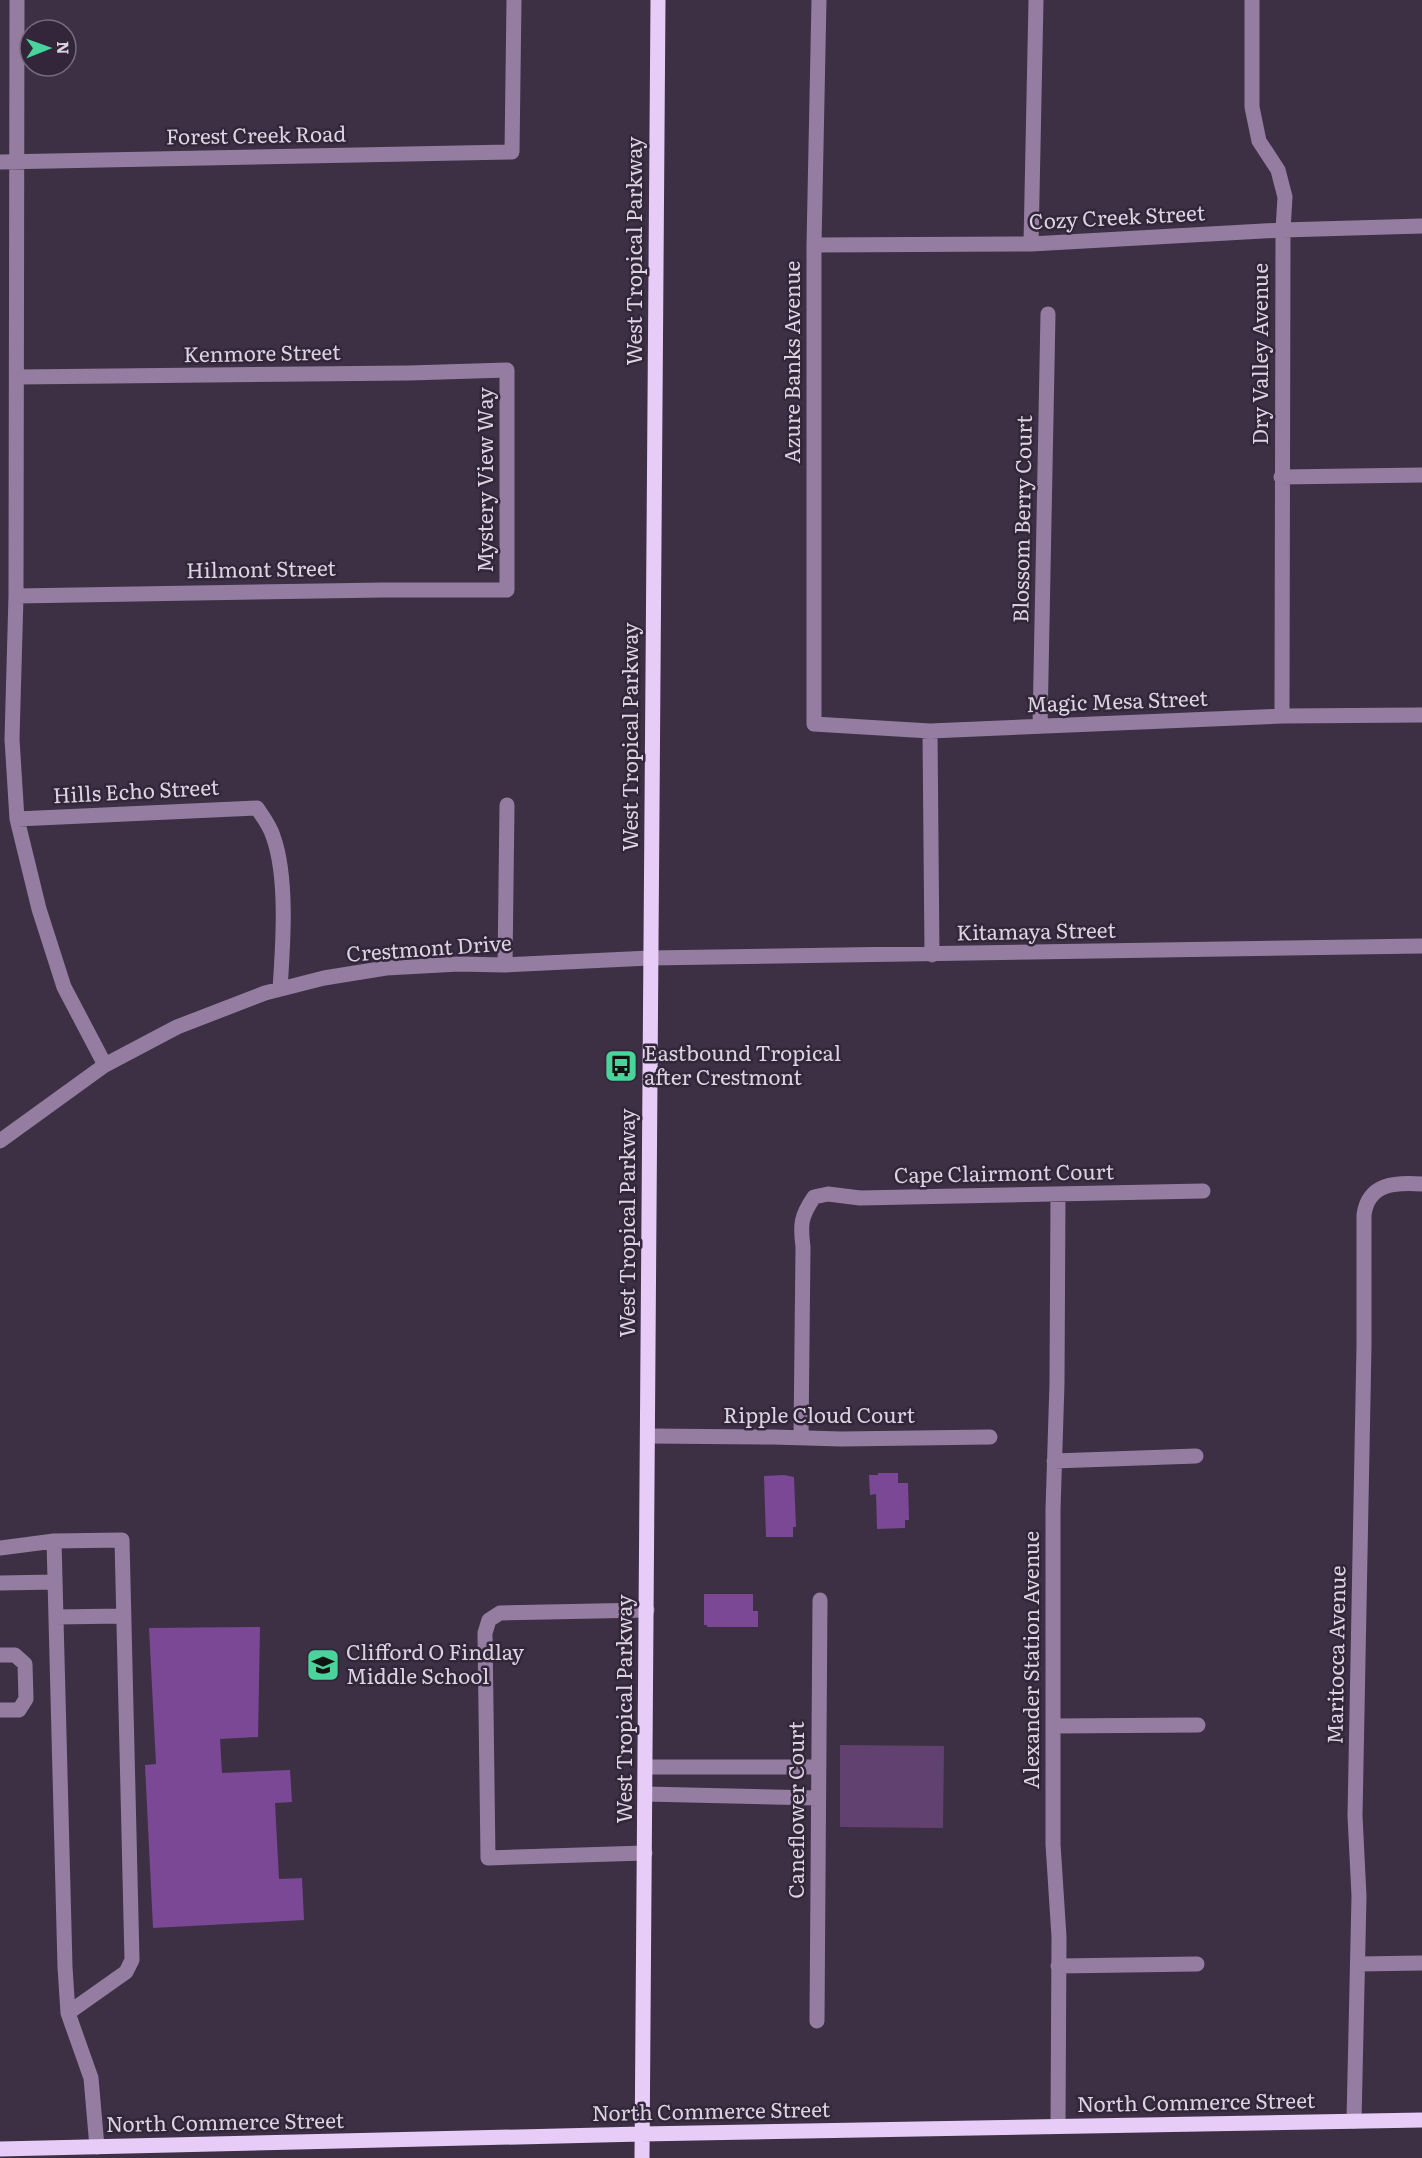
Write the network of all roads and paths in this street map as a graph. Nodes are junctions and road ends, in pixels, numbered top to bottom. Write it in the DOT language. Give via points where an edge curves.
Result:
graph roads {
  1 [pos="17,0"];
  2 [pos="514,0"];
  3 [pos="658,0"];
  4 [pos="819,0"];
  5 [pos="1036,0"];
  6 [pos="1252,0"];
  7 [pos="16,161"];
  8 [pos="0,162"];
  9 [pos="1422,226"];
  10 [pos="1283,230"];
  11 [pos="1031,244"];
  12 [pos="814,245"];
  13 [pos="1048,314"];
  14 [pos="507,370"];
  15 [pos="17,377"];
  16 [pos="1422,475"];
  17 [pos="1281,477"];
  18 [pos="507,590"];
  19 [pos="16,596"];
  20 [pos="1282,716"];
  21 [pos="1422,716"];
  22 [pos="814,724"];
  23 [pos="1040,726"];
  24 [pos="930,731"];
  25 [pos="507,805"];
  26 [pos="18,819"];
  27 [pos="1422,946"];
  28 [pos="932,955"];
  29 [pos="650,958"];
  30 [pos="506,965"];
  31 [pos="280,989"];
  32 [pos="105,1065"];
  33 [pos="0,1141"];
  34 [pos="1422,1184"];
  35 [pos="1203,1191"];
  36 [pos="1058,1194"];
  37 [pos="648,1436"];
  38 [pos="990,1437"];
  39 [pos="801,1438"];
  40 [pos="1196,1456"];
  41 [pos="1054,1461"];
  42 [pos="54,1541"];
  43 [pos="0,1548"];
  44 [pos="55,1582"];
  45 [pos="0,1584"];
  46 [pos="820,1600"];
  47 [pos="647,1610"];
  48 [pos="123,1616"];
  49 [pos="56,1617"];
  50 [pos="0,1655"];
  51 [pos="0,1710"];
  52 [pos="1198,1725"];
  53 [pos="1053,1726"];
  54 [pos="646,1767"];
  55 [pos="818,1767"];
  56 [pos="645,1794"];
  57 [pos="817,1798"];
  58 [pos="645,1853"];
  59 [pos="1422,1963"];
  60 [pos="1197,1964"];
  61 [pos="1358,1964"];
  62 [pos="1058,1966"];
  63 [pos="68,2013"];
  64 [pos="817,2021"];
  65 [pos="1422,2120"];
  66 [pos="1354,2121"];
  67 [pos="1058,2126"];
  68 [pos="642,2134"];
  69 [pos="97,2147"];
  70 [pos="0,2149"];
  71 [pos="642,2158"];
  1 -- 7 [label="street"];
  2 -- 7 [label="street, Forest Creek Road" via="512,152"];
  3 -- 29 [label="main road, West Tropical Parkway"];
  4 -- 12 [label="street, Azure Banks Avenue"];
  5 -- 11 [label="street"];
  6 -- 10 [label="street, Dry Valley Avenue" via="1252,107 1259,141 1278,170 1285,197"];
  7 -- 8 [label="street, Forest Creek Road"];
  7 -- 15 [label="street"];
  9 -- 10 [label="street, Cozy Creek Street"];
  10 -- 11 [label="street, Cozy Creek Street"];
  10 -- 17 [label="street, Dry Valley Avenue"];
  11 -- 12 [label="street, Cozy Creek Street"];
  12 -- 22 [label="street, Azure Banks Avenue"];
  13 -- 23 [label="street, Blossom Berry Court"];
  14 -- 15 [label="street, Kenmore Street"];
  14 -- 18 [label="street, Mystery View Way"];
  15 -- 19 [label="street"];
  16 -- 17 [label="street"];
  17 -- 20 [label="street, Dry Valley Avenue"];
  18 -- 19 [label="street, Hilmont Street"];
  19 -- 26 [label="street" via="12,739"];
  20 -- 21 [label="street, Magic Mesa Street"];
  20 -- 23 [label="street, Magic Mesa Street"];
  22 -- 24 [label="street, Magic Mesa Street"];
  23 -- 24 [label="street, Magic Mesa Street"];
  24 -- 28 [label="street"];
  25 -- 30 [label="street"];
  26 -- 31 [label="street, Hills Echo Street" via="257,808 273,836 279,866 284,945"];
  26 -- 32 [label="street" via="39,909 64,987"];
  27 -- 28 [label="street, Kitamaya Street"];
  28 -- 29 [label="street, Kitamaya Street"];
  29 -- 30 [label="street, Crestmont Drive"];
  29 -- 37 [label="main road, West Tropical Parkway"];
  30 -- 31 [label="street, Crestmont Drive" via="386,968"];
  31 -- 32 [label="street, Crestmont Drive" via="177,1027"];
  32 -- 33 [label="street, Crestmont Drive"];
  34 -- 61 [label="street, Maritocca Avenue" via="1388,1185 1369,1198 1364,1215 1355,1816"];
  35 -- 36 [label="street, Cape Clairmont Court"];
  36 -- 39 [label="street, Cape Clairmont Court" via="814,1197 801,1222"];
  36 -- 41 [label="street, Alexander Station Avenue"];
  37 -- 39 [label="street, Ripple Cloud Court"];
  37 -- 47 [label="main road, West Tropical Parkway"];
  38 -- 39 [label="street, Ripple Cloud Court"];
  40 -- 41 [label="street"];
  41 -- 53 [label="street, Alexander Station Avenue"];
  42 -- 43 [label="street"];
  42 -- 44 [label="street"];
  42 -- 48 [label="street" via="122,1540"];
  44 -- 45 [label="street"];
  44 -- 49 [label="street"];
  46 -- 55 [label="street, Caneflower Court"];
  47 -- 54 [label="main road, West Tropical Parkway"];
  47 -- 58 [label="street" via="501,1613 489,1620 484,1633 489,1858"];
  48 -- 49 [label="street"];
  48 -- 63 [label="street" via="132,1960 126,1972"];
  49 -- 63 [label="street"];
  50 -- 51 [label="street" via="15,1655 25,1664 26,1699 19,1710"];
  52 -- 53 [label="street"];
  53 -- 62 [label="street, Alexander Station Avenue"];
  54 -- 55 [label="street"];
  54 -- 56 [label="main road, West Tropical Parkway"];
  55 -- 57 [label="street, Caneflower Court"];
  56 -- 57 [label="street"];
  56 -- 58 [label="main road, West Tropical Parkway"];
  57 -- 64 [label="street, Caneflower Court"];
  58 -- 68 [label="main road, West Tropical Parkway"];
  59 -- 61 [label="street"];
  60 -- 62 [label="street"];
  61 -- 66 [label="street, Maritocca Avenue"];
  62 -- 67 [label="street, Alexander Station Avenue"];
  63 -- 69 [label="street" via="91,2078"];
  65 -- 66 [label="main road, North Commerce Street"];
  66 -- 67 [label="main road, North Commerce Street"];
  67 -- 68 [label="main road, North Commerce Street"];
  68 -- 69 [label="main road, North Commerce Street"];
  68 -- 71 [label="main road, West Tropical Parkway"];
  69 -- 70 [label="main road, North Commerce Street"];
}
